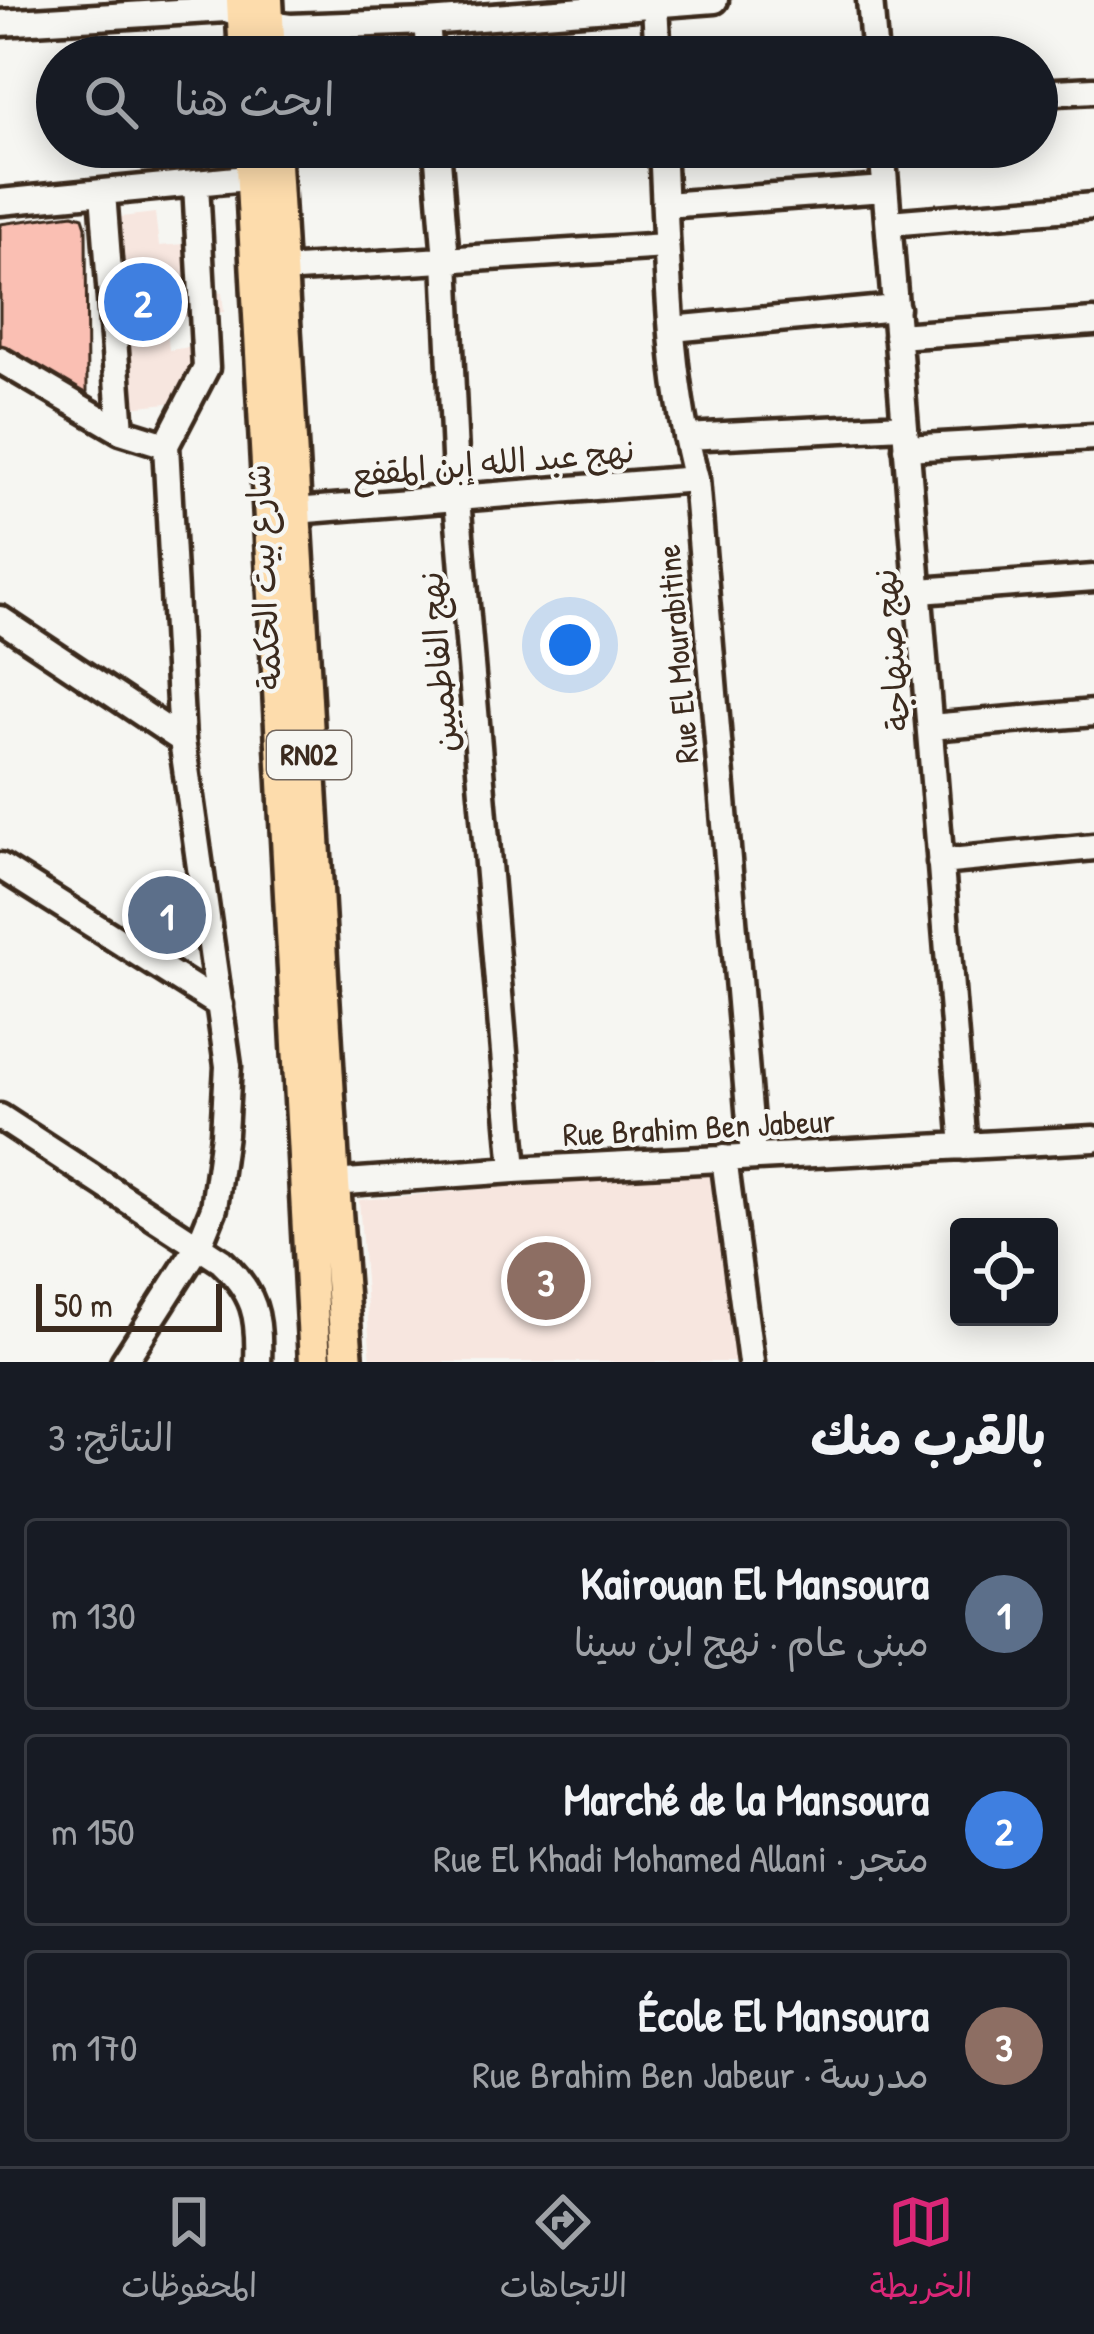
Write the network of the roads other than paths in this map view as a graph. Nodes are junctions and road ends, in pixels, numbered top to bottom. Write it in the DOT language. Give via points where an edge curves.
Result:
graph roads {
  1 [pos="715,0"];
  2 [pos="870,0"];
  3 [pos="655,6"];
  4 [pos="67,10"];
  5 [pos="255,10"];
  6 [pos="427,22"];
  7 [pos="0,23"];
  8 [pos="428,36"];
  9 [pos="657,36"];
  10 [pos="873,36"];
  11 [pos="1094,90"];
  12 [pos="1058,92"];
  13 [pos="245,168"];
  14 [pos="263,168"];
  15 [pos="264,168"];
  16 [pos="439,168"];
  17 [pos="663,168"];
  18 [pos="883,168"];
  19 [pos="196,184"];
  20 [pos="884,189"];
  21 [pos="103,193"];
  22 [pos="0,202"];
  23 [pos="665,205"];
  24 [pos="1094,206"];
  25 [pos="889,223"];
  26 [pos="666,246"];
  27 [pos="446,260"];
  28 [pos="281,270"];
  29 [pos="896,308"];
  30 [pos="1094,322"];
  31 [pos="672,329"];
  32 [pos="897,337"];
  33 [pos="0,360"];
  34 [pos="122,431"];
  35 [pos="686,437"];
  36 [pos="904,437"];
  37 [pos="1094,437"];
  38 [pos="166,446"];
  39 [pos="696,479"];
  40 [pos="458,499"];
  41 [pos="295,511"];
  42 [pos="1094,578"];
  43 [pos="920,591"];
  44 [pos="0,619"];
  45 [pos="1094,713"];
  46 [pos="930,727"];
  47 [pos="182,740"];
  48 [pos="1094,847"];
  49 [pos="940,862"];
  50 [pos="0,866"];
  51 [pos="220,1005"];
  52 [pos="0,1117"];
  53 [pos="1094,1139"];
  54 [pos="964,1147"];
  55 [pos="753,1157"];
  56 [pos="724,1158"];
  57 [pos="514,1170"];
  58 [pos="321,1184"];
  59 [pos="199,1245"];
  60 [pos="124,1362"];
  61 [pos="258,1362"];
  62 [pos="315,1362"];
  63 [pos="347,1362"];
  64 [pos="752,1362"];
  1 -- 3 [label="street"];
  2 -- 10 [label="street"];
  3 -- 6 [label="street"];
  3 -- 9 [label="street"];
  4 -- 5 [label="street"];
  4 -- 7 [label="street"];
  5 -- 6 [label="street" via="290,27"];
  6 -- 8 [label="street"];
  11 -- 12 [label="street"];
  13 -- 19 [label="street"];
  14 -- 58 [label="main road, شارع بيت الحكمة / RN02"];
  15 -- 28 [label="main road, شارع بيت الحكمة / RN02"];
  16 -- 27 [label="street, نهج الفاطميين"];
  17 -- 23 [label="street, Rue El Mourabitine"];
  18 -- 20 [label="street, نهج صنهاجة"];
  19 -- 21 [label="street"];
  19 -- 38 [label="street" via="206,368"];
  20 -- 23 [label="street"];
  20 -- 25 [label="street, نهج صنهاجة"];
  21 -- 22 [label="street"];
  21 -- 34 [label="street"];
  23 -- 26 [label="street, Rue El Mourabitine"];
  24 -- 25 [label="street"];
  25 -- 29 [label="street, نهج صنهاجة"];
  26 -- 27 [label="street"];
  26 -- 31 [label="street, Rue El Mourabitine"];
  27 -- 28 [label="street"];
  27 -- 40 [label="street, نهج الفاطميين"];
  28 -- 41 [label="main road, شارع بيت الحكمة / RN02"];
  29 -- 31 [label="street"];
  29 -- 32 [label="street, نهج صنهاجة"];
  30 -- 32 [label="street"];
  31 -- 35 [label="street, Rue El Mourabitine"];
  32 -- 36 [label="street, نهج صنهاجة"];
  33 -- 34 [label="street"];
  34 -- 38 [label="street"];
  35 -- 36 [label="street"];
  35 -- 39 [label="street, Rue El Mourabitine"];
  36 -- 37 [label="street"];
  36 -- 43 [label="street, نهج صنهاجة"];
  38 -- 47 [label="street"];
  39 -- 40 [label="street, نهج عبد الله إبن المقفع"];
  39 -- 55 [label="street, Rue El Mourabitine"];
  40 -- 41 [label="street, نهج عبد الله إبن المقفع"];
  40 -- 57 [label="street, نهج الفاطميين"];
  41 -- 58 [label="main road, شارع بيت الحكمة / RN02"];
  42 -- 43 [label="street"];
  43 -- 46 [label="street, نهج صنهاجة"];
  44 -- 47 [label="street"];
  45 -- 46 [label="street"];
  46 -- 49 [label="street, نهج صنهاجة"];
  47 -- 51 [label="street"];
  48 -- 49 [label="street"];
  49 -- 54 [label="street, نهج صنهاجة"];
  50 -- 51 [label="street"];
  51 -- 59 [label="street" via="228,1066 224,1134 214,1208"];
  52 -- 59 [label="street"];
  53 -- 54 [label="street, Rue Brahim Ben Jabeur"];
  54 -- 55 [label="street, Rue Brahim Ben Jabeur"];
  55 -- 56 [label="street, Rue Brahim Ben Jabeur"];
  56 -- 57 [label="street, Rue Brahim Ben Jabeur"];
  56 -- 64 [label="street"];
  57 -- 58 [label="street, Rue Brahim Ben Jabeur"];
  58 -- 62 [label="main road, شارع بيت الحكمة / RN02"];
  58 -- 63 [label="main road, شارع بيت الحكمة / RN02"];
  59 -- 60 [label="street"];
  59 -- 61 [label="street" via="248,1291"];
}
